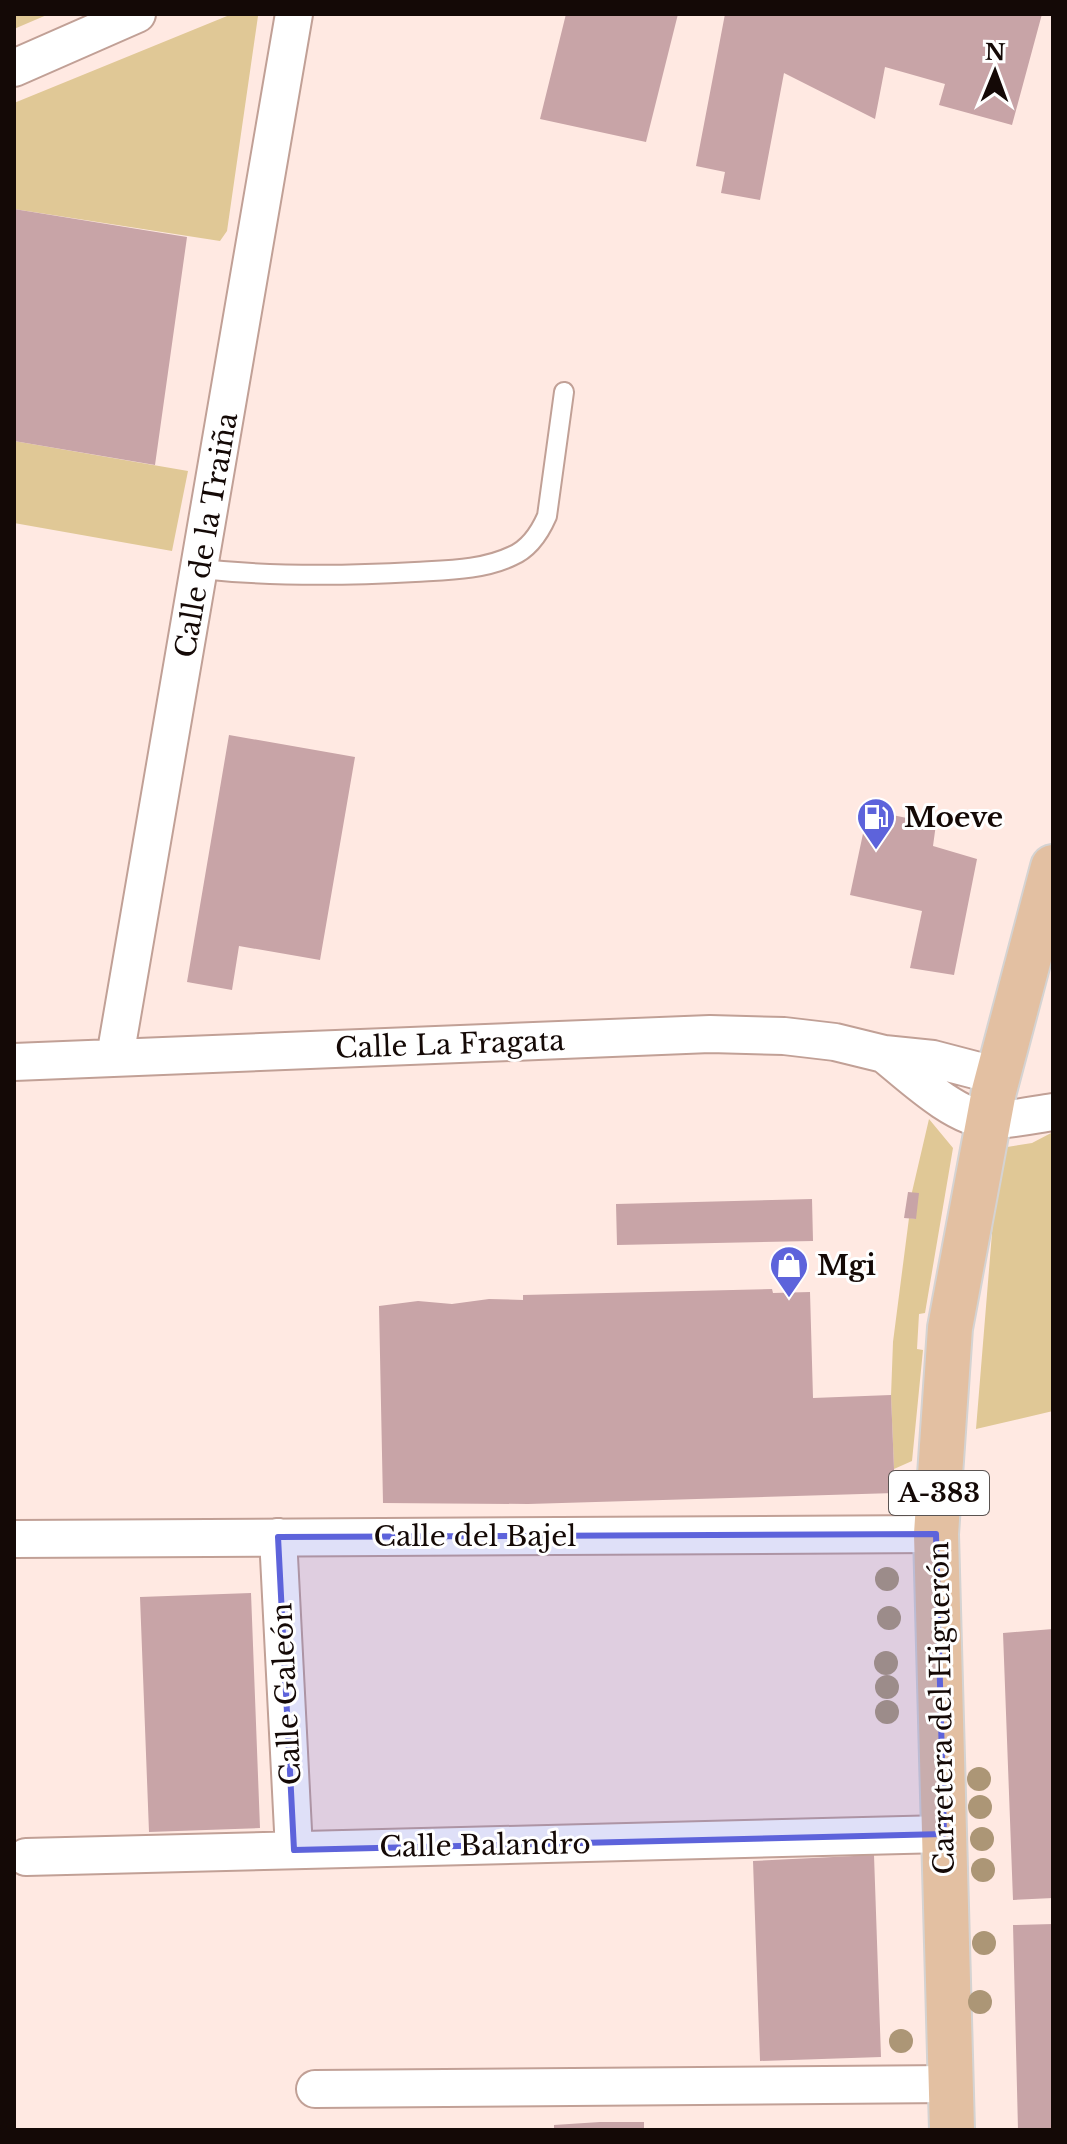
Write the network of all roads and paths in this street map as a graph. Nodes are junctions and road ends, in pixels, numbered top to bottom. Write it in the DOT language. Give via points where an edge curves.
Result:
graph roads {
  1 [pos="137,14"];
  2 [pos="294,14"];
  3 [pos="14,68"];
  4 [pos="564,392"];
  5 [pos="201,569"];
  6 [pos="1053,867"];
  7 [pos="884,1054"];
  8 [pos="115,1057"];
  9 [pos="14,1062"];
  10 [pos="998,1076"];
  11 [pos="1053,1112"];
  12 [pos="988,1120"];
  13 [pos="936,1534"];
  14 [pos="278,1537"];
  15 [pos="14,1539"];
  16 [pos="944,1834"];
  17 [pos="294,1850"];
  18 [pos="26,1857"];
  19 [pos="951,2084"];
  20 [pos="315,2089"];
  21 [pos="952,2130"];
  1 -- 3 [label="street"];
  2 -- 5 [label="street, Calle de la Traiña"];
  4 -- 5 [label="lane" via="547,516 526,548 511,557 483,566 329,577"];
  5 -- 8 [label="street, Calle de la Traiña"];
  6 -- 10 [label="main road, Carretera del Higuerón / A-383"];
  7 -- 8 [label="street, Calle La Fragata" via="784,1036 710,1034"];
  7 -- 10 [label="street, Calle La Fragata" via="933,1059"];
  7 -- 12 [label="street, Calle La Fragata" via="944,1100"];
  8 -- 9 [label="street, Calle La Fragata"];
  10 -- 12 [label="main road, Carretera del Higuerón / A-383"];
  11 -- 12 [label="street"];
  12 -- 13 [label="main road, Carretera del Higuerón / A-383" via="952,1310"];
  13 -- 14 [label="street, Calle del Bajel"];
  13 -- 16 [label="main road, Carretera del Higuerón / A-383"];
  14 -- 15 [label="street, Calle del Bajel"];
  14 -- 17 [label="street, Calle Galeón"];
  16 -- 17 [label="street, Calle Balandro"];
  16 -- 19 [label="main road, Carretera del Higuerón / A-383"];
  17 -- 18 [label="street, Calle Balandro"];
  19 -- 20 [label="street"];
  19 -- 21 [label="main road, Carretera del Higuerón / A-383"];
}
